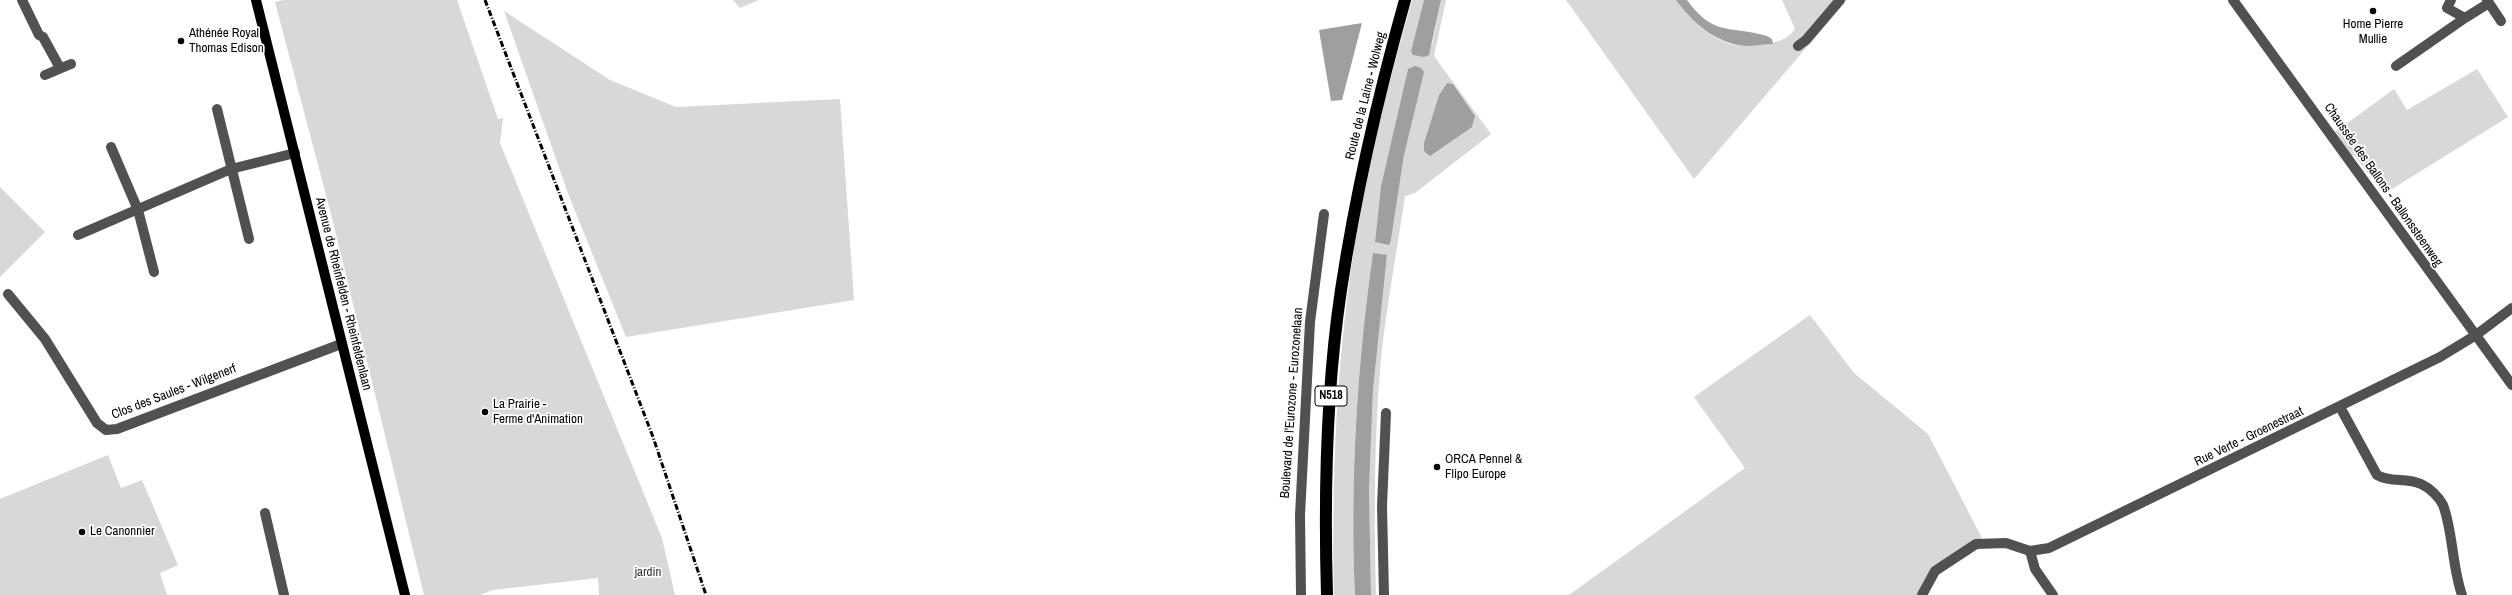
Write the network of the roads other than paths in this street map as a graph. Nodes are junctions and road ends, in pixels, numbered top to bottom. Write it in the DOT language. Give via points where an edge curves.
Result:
graph roads {
  1 [pos="22,0"];
  2 [pos="256,0"];
  3 [pos="1405,0"];
  4 [pos="1840,0"];
  5 [pos="2233,0"];
  6 [pos="2451,0"];
  7 [pos="2488,2"];
  8 [pos="2465,18"];
  9 [pos="2501,21"];
  10 [pos="1798,46"];
  11 [pos="71,64"];
  12 [pos="2396,66"];
  13 [pos="60,68"];
  14 [pos="45,75"];
  15 [pos="216,109"];
  16 [pos="111,147"];
  17 [pos="295,153"];
  18 [pos="231,168"];
  19 [pos="138,210"];
  20 [pos="1324,214"];
  21 [pos="78,235"];
  22 [pos="249,239"];
  23 [pos="154,272"];
  24 [pos="8,294"];
  25 [pos="2512,308"];
  26 [pos="2476,335"];
  27 [pos="341,344"];
  28 [pos="2512,385"];
  29 [pos="2340,407"];
  30 [pos="1386,413"];
  31 [pos="265,513"];
  32 [pos="2030,551"];
  33 [pos="284,595"];
  34 [pos="405,595"];
  35 [pos="1301,595"];
  36 [pos="1327,595"];
  37 [pos="1384,595"];
  38 [pos="1922,595"];
  39 [pos="2054,595"];
  40 [pos="2462,595"];
  1 -- 13 [label="street" via="39,35 43,37"];
  2 -- 17 [label="main road, Avenue de Rheinfelden - Rheinfeldenlaan"];
  3 -- 36 [label="highway, Route de la Laine - Wolweg / N518" via="1373,118 1341,291 1329,417"];
  4 -- 10 [label="street"];
  5 -- 26 [label="street, Chaussée des Ballons - Ballonssteenweg"];
  6 -- 8 [label="street" via="2447,8"];
  7 -- 8 [label="street"];
  7 -- 9 [label="street"];
  8 -- 12 [label="street"];
  11 -- 13 [label="street"];
  13 -- 14 [label="street"];
  15 -- 18 [label="street"];
  16 -- 19 [label="street"];
  17 -- 18 [label="street"];
  17 -- 27 [label="main road, Avenue de Rheinfelden - Rheinfeldenlaan"];
  18 -- 19 [label="street"];
  18 -- 22 [label="street"];
  19 -- 21 [label="street"];
  19 -- 23 [label="street"];
  20 -- 35 [label="street, Boulevard de l'Eurozone - Eurozonelaan" via="1310,322 1300,515"];
  24 -- 27 [label="street, Clos des Saules - Wilgenerf" via="45,339 97,423 106,430 117,429"];
  25 -- 26 [label="street, Rue Verte - Groenestraat"];
  26 -- 28 [label="street, Chaussée des Ballons - Ballonssteenweg"];
  26 -- 29 [label="street, Rue Verte - Groenestraat" via="2440,357"];
  27 -- 34 [label="main road, Avenue de Rheinfelden - Rheinfeldenlaan"];
  29 -- 32 [label="street, Rue Verte - Groenestraat" via="2049,548"];
  29 -- 40 [label="street" via="2377,474 2389,479 2404,479 2421,484 2433,492 2443,505 2452,559"];
  30 -- 37 [label="street" via="1382,506"];
  31 -- 33 [label="street"];
  32 -- 38 [label="street" via="2006,543 1976,544 1935,571"];
  32 -- 39 [label="street" via="2035,569"];
}
